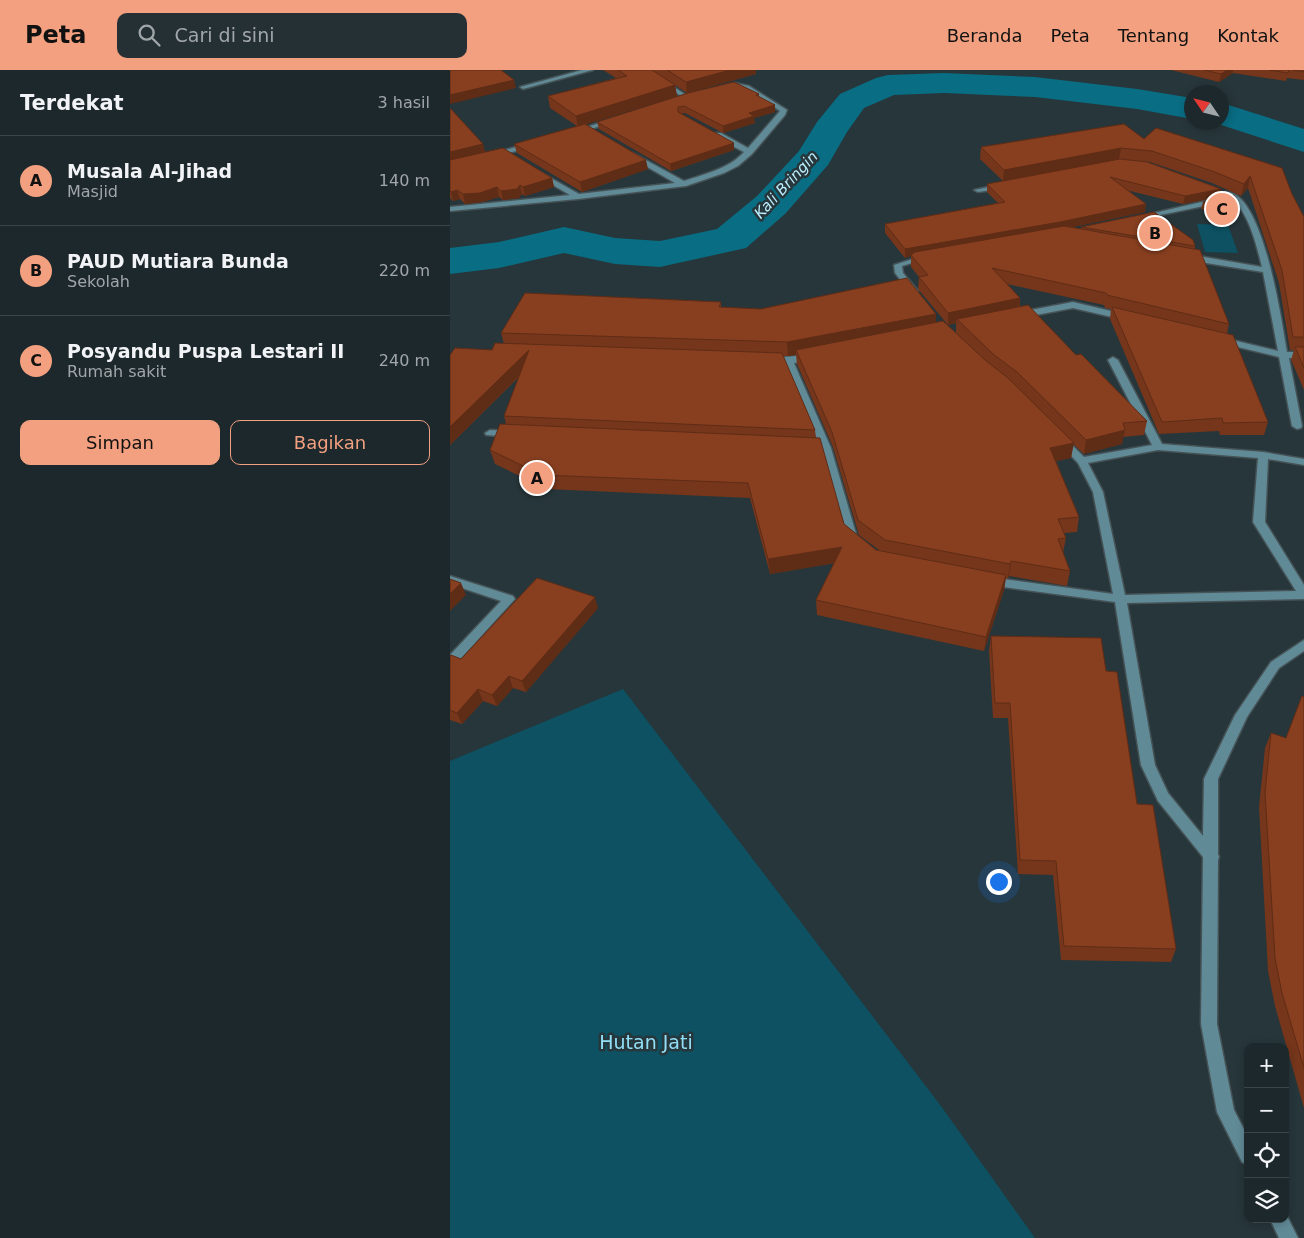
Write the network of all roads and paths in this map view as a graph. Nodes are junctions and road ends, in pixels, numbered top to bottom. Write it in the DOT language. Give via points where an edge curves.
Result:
graph roads {
  1 [pos="590,70"];
  2 [pos="644,70"];
  3 [pos="523,87"];
  4 [pos="718,89"];
  5 [pos="677,100"];
  6 [pos="624,116"];
  7 [pos="707,129"];
  8 [pos="596,133"];
  9 [pos="540,142"];
  10 [pos="622,148"];
  11 [pos="504,151"];
  12 [pos="749,152"];
  13 [pos="486,156"];
  14 [pos="512,156"];
  15 [pos="529,167"];
  16 [pos="1015,183"];
  17 [pos="683,184"];
  18 [pos="978,190"];
  19 [pos="1218,190"];
  20 [pos="1236,197"];
  21 [pos="578,198"];
  22 [pos="450,209"];
  23 [pos="1133,218"];
  24 [pos="941,255"];
  25 [pos="1179,256"];
  26 [pos="1267,270"];
  27 [pos="922,302"];
  28 [pos="1014,317"];
  29 [pos="1130,318"];
  30 [pos="1207,337"];
  31 [pos="1284,355"];
  32 [pos="818,356"];
  33 [pos="1304,356"];
  34 [pos="759,360"];
  35 [pos="1113,360"];
  36 [pos="788,362"];
  37 [pos="1297,426"];
  38 [pos="1052,431"];
  39 [pos="490,433"];
  40 [pos="519,434"];
  41 [pos="1158,447"];
  42 [pos="1263,455"];
  43 [pos="1082,461"];
  44 [pos="1304,462"];
  45 [pos="864,549"];
  46 [pos="973,578"];
  47 [pos="450,580"];
  48 [pos="1304,595"];
  49 [pos="1120,599"];
  50 [pos="1304,645"];
  51 [pos="450,663"];
  52 [pos="1212,857"];
  53 [pos="1244,1148"];
  54 [pos="1281,1223"];
  55 [pos="1289,1238"];
  1 -- 3 [label="street"];
  2 -- 5 [label="street" via="688,96"];
  4 -- 12 [label="street" via="735,84 747,87 784,110"];
  6 -- 8 [label="street" via="584,130"];
  7 -- 12 [label="street"];
  9 -- 11 [label="street"];
  10 -- 17 [label="street"];
  11 -- 13 [label="street"];
  11 -- 14 [label="street"];
  12 -- 17 [label="street" via="721,171"];
  15 -- 21 [label="street"];
  16 -- 18 [label="street"];
  17 -- 21 [label="street"];
  19 -- 20 [label="street"];
  20 -- 23 [label="street"];
  20 -- 26 [label="street" via="1259,240"];
  21 -- 22 [label="street"];
  24 -- 27 [label="street" via="898,265 899,273"];
  25 -- 26 [label="street"];
  26 -- 31 [label="street"];
  28 -- 29 [label="street" via="1073,305"];
  30 -- 31 [label="street"];
  31 -- 33 [label="street"];
  31 -- 37 [label="street"];
  32 -- 36 [label="street"];
  34 -- 36 [label="street"];
  35 -- 41 [label="street"];
  36 -- 45 [label="street" via="822,448 852,538"];
  38 -- 43 [label="street"];
  39 -- 40 [label="street"];
  41 -- 42 [label="street"];
  41 -- 43 [label="street"];
  42 -- 44 [label="street"];
  42 -- 48 [label="street" via="1259,522"];
  43 -- 49 [label="street" via="1098,492"];
  46 -- 49 [label="street"];
  47 -- 51 [label="street" via="508,599"];
  48 -- 49 [label="street"];
  49 -- 52 [label="street" via="1148,765 1163,797"];
  50 -- 52 [label="street" via="1275,665 1242,714 1211,778"];
  52 -- 53 [label="street" via="1209,1024 1226,1112"];
  54 -- 55 [label="street"];
}
